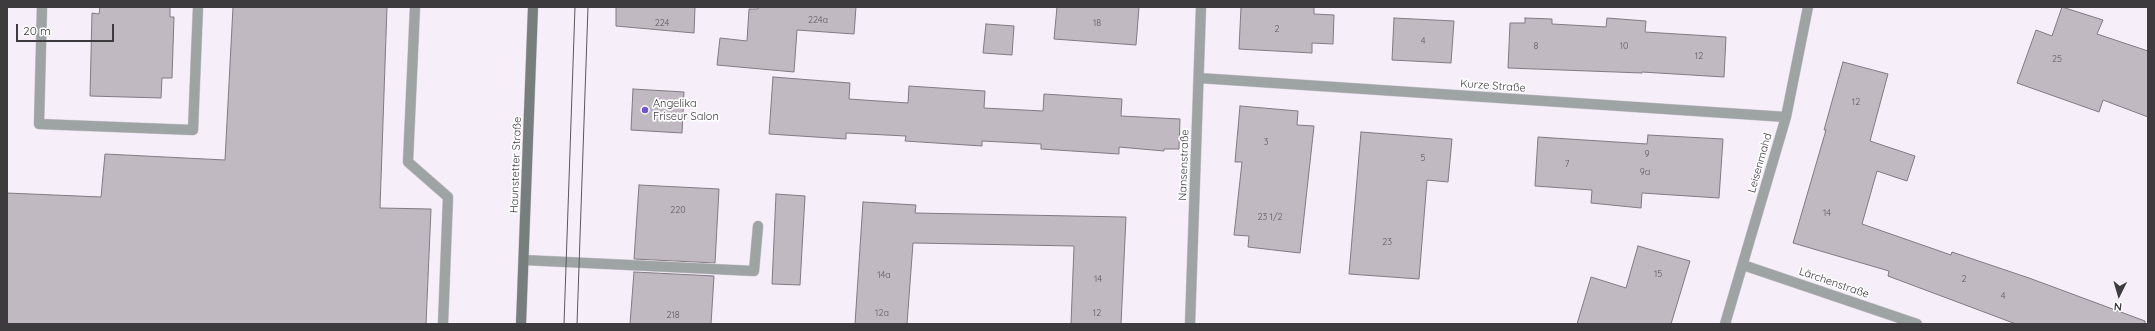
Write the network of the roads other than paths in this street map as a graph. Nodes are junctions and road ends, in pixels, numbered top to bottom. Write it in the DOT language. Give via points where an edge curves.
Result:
graph roads {
  1 [pos="42,7"];
  2 [pos="198,7"];
  3 [pos="415,7"];
  4 [pos="533,7"];
  5 [pos="1201,7"];
  6 [pos="1808,7"];
  7 [pos="1199,78"];
  8 [pos="1786,117"];
  9 [pos="758,226"];
  10 [pos="524,260"];
  11 [pos="1743,265"];
  12 [pos="443,324"];
  13 [pos="521,324"];
  14 [pos="1190,324"];
  15 [pos="1725,324"];
  16 [pos="1917,324"];
  1 -- 2 [label="street" via="39,124 193,130"];
  3 -- 12 [label="street" via="408,162 448,198"];
  4 -- 10 [label="main road, Haunstetter Straße"];
  5 -- 7 [label="street, Nansenstraße"];
  6 -- 8 [label="street, Leisenmahd"];
  7 -- 8 [label="street, Kurze Straße"];
  7 -- 14 [label="street, Nansenstraße"];
  8 -- 11 [label="street, Leisenmahd"];
  9 -- 10 [label="street" via="754,271"];
  10 -- 13 [label="main road, Haunstetter Straße"];
  11 -- 15 [label="street, Leisenmahd"];
  11 -- 16 [label="street, Lärchenstraße"];
}
